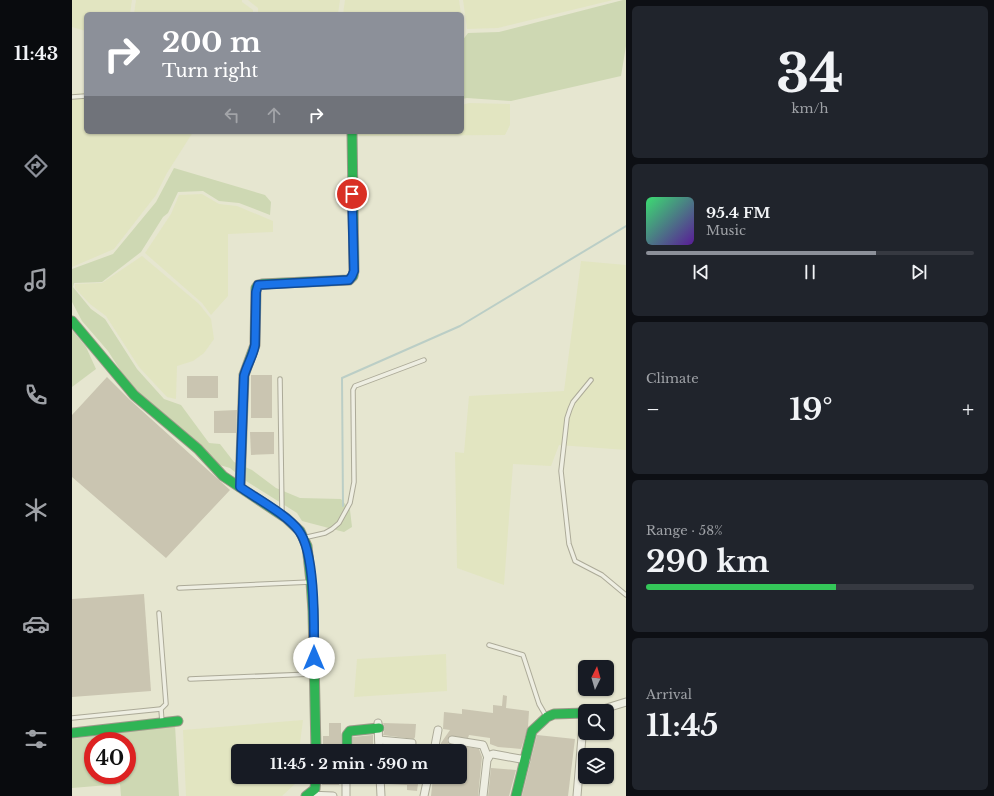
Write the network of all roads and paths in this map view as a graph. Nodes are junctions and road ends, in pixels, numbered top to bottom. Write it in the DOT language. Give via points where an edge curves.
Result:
graph roads {
  1 [pos="84,96"];
  2 [pos="72,97"];
  3 [pos="352,134"];
  4 [pos="72,321"];
  5 [pos="424,360"];
  6 [pos="280,379"];
  7 [pos="591,380"];
  8 [pos="240,487"];
  9 [pos="282,515"];
  10 [pos="303,538"];
  11 [pos="311,582"];
  12 [pos="179,588"];
  13 [pos="626,595"];
  14 [pos="159,613"];
  15 [pos="489,644"];
  16 [pos="314,674"];
  17 [pos="190,679"];
  18 [pos="626,702"];
  19 [pos="614,706"];
  20 [pos="161,709"];
  21 [pos="578,713"];
  22 [pos="547,717"];
  23 [pos="72,718"];
  24 [pos="178,721"];
  25 [pos="162,722"];
  26 [pos="378,726"];
  27 [pos="438,730"];
  28 [pos="72,733"];
  29 [pos="379,740"];
  30 [pos="452,740"];
  31 [pos="582,740"];
  32 [pos="412,743"];
  33 [pos="316,744"];
  34 [pos="347,744"];
  35 [pos="379,744"];
  36 [pos="435,744"];
  37 [pos="488,758"];
  38 [pos="526,760"];
  39 [pos="315,784"];
  40 [pos="346,784"];
  41 [pos="380,784"];
  42 [pos="427,784"];
  43 [pos="307,795"];
  44 [pos="333,796"];
  45 [pos="346,796"];
  46 [pos="380,796"];
  47 [pos="424,796"];
  48 [pos="483,796"];
  49 [pos="516,796"];
  50 [pos="577,796"];
  1 -- 2 [label="lane"];
  3 -- 8 [label="street" via="352,276 349,280 262,284 256,288 254,353 244,376"];
  4 -- 8 [label="street" via="134,395 198,449 223,476"];
  5 -- 10 [label="lane" via="355,386 354,482 350,503 332,530"];
  6 -- 9 [label="lane"];
  7 -- 13 [label="lane" via="573,402 567,418 561,471 569,544 575,561 602,576"];
  8 -- 9 [label="street"];
  9 -- 10 [label="street" via="300,531"];
  10 -- 11 [label="street" via="307,546"];
  11 -- 12 [label="lane"];
  11 -- 16 [label="street" via="314,612"];
  14 -- 20 [label="lane" via="166,704"];
  15 -- 22 [label="lane" via="523,656 539,704"];
  16 -- 17 [label="lane"];
  16 -- 33 [label="street"];
  18 -- 19 [label="street"];
  20 -- 23 [label="lane"];
  20 -- 25 [label="lane"];
  21 -- 22 [label="street" via="554,714"];
  22 -- 38 [label="street" via="532,731"];
  24 -- 25 [label="street"];
  25 -- 28 [label="street"];
  26 -- 29 [label="street"];
  26 -- 34 [label="street" via="350,731 347,735"];
  27 -- 36 [label="street"];
  29 -- 32 [label="street"];
  29 -- 35 [label="street"];
  30 -- 37 [label="street" via="483,745"];
  31 -- 50 [label="street"];
  37 -- 38 [label="street" via="493,754"];
  37 -- 48 [label="street"];
  38 -- 49 [label="street"];
  39 -- 43 [label="street" via="314,789"];
  40 -- 45 [label="street"];
  41 -- 46 [label="street"];
  42 -- 47 [label="street"];
  43 -- 44 [label="street"];
}
